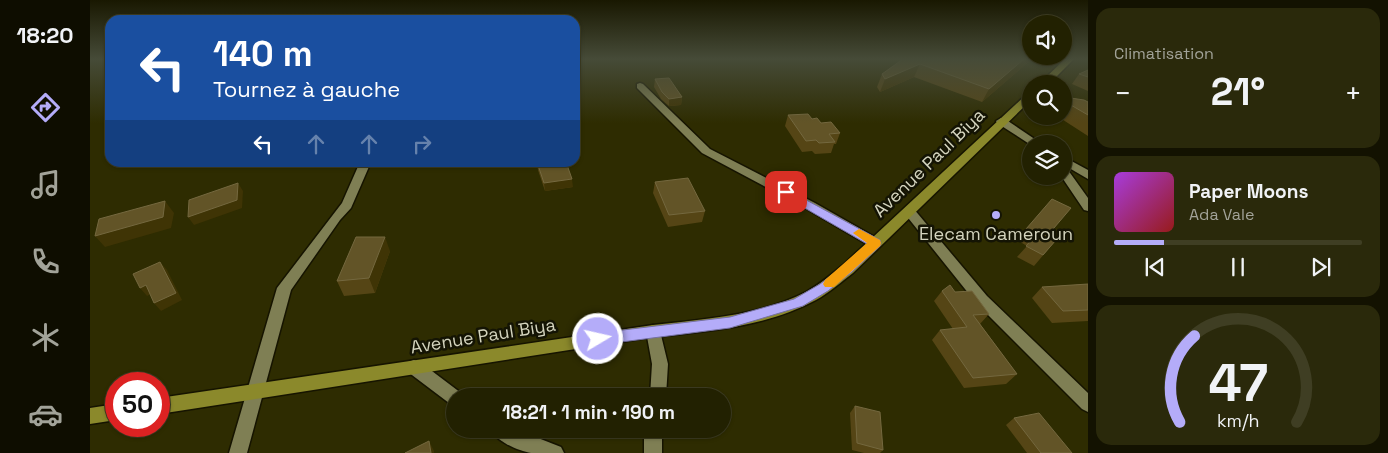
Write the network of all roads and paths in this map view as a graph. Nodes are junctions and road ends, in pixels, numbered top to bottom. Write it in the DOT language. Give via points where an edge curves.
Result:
graph roads {
  1 [pos="640,86"];
  2 [pos="1022,103"];
  3 [pos="1001,122"];
  4 [pos="1022,135"];
  5 [pos="1072,165"];
  6 [pos="363,167"];
  7 [pos="1087,175"];
  8 [pos="1072,184"];
  9 [pos="1088,207"];
  10 [pos="909,211"];
  11 [pos="875,243"];
  12 [pos="653,331"];
  13 [pos="414,367"];
  14 [pos="658,388"];
  15 [pos="446,391"];
  16 [pos="255,392"];
  17 [pos="170,404"];
  18 [pos="1088,404"];
  19 [pos="105,414"];
  20 [pos="90,416"];
  21 [pos="514,438"];
  22 [pos="653,438"];
  23 [pos="238,453"];
  24 [pos="555,453"];
  25 [pos="653,453"];
  1 -- 11 [label="street" via="706,151"];
  2 -- 3 [label="main road, Avenue Paul Biya"];
  3 -- 4 [label="street"];
  3 -- 10 [label="main road, Avenue Paul Biya"];
  5 -- 7 [label="street"];
  6 -- 16 [label="street" via="347,205 284,288"];
  8 -- 9 [label="street"];
  10 -- 11 [label="main road, Avenue Paul Biya"];
  10 -- 18 [label="street" via="982,300"];
  11 -- 12 [label="main road, Avenue Paul Biya" via="824,288 798,303 730,322"];
  12 -- 13 [label="main road, Avenue Paul Biya"];
  12 -- 14 [label="street" via="660,364"];
  13 -- 15 [label="street"];
  13 -- 16 [label="main road, Avenue Paul Biya"];
  16 -- 17 [label="main road, Avenue Paul Biya"];
  16 -- 23 [label="street"];
  19 -- 20 [label="main road"];
  21 -- 24 [label="street"];
  22 -- 25 [label="street"];
}
